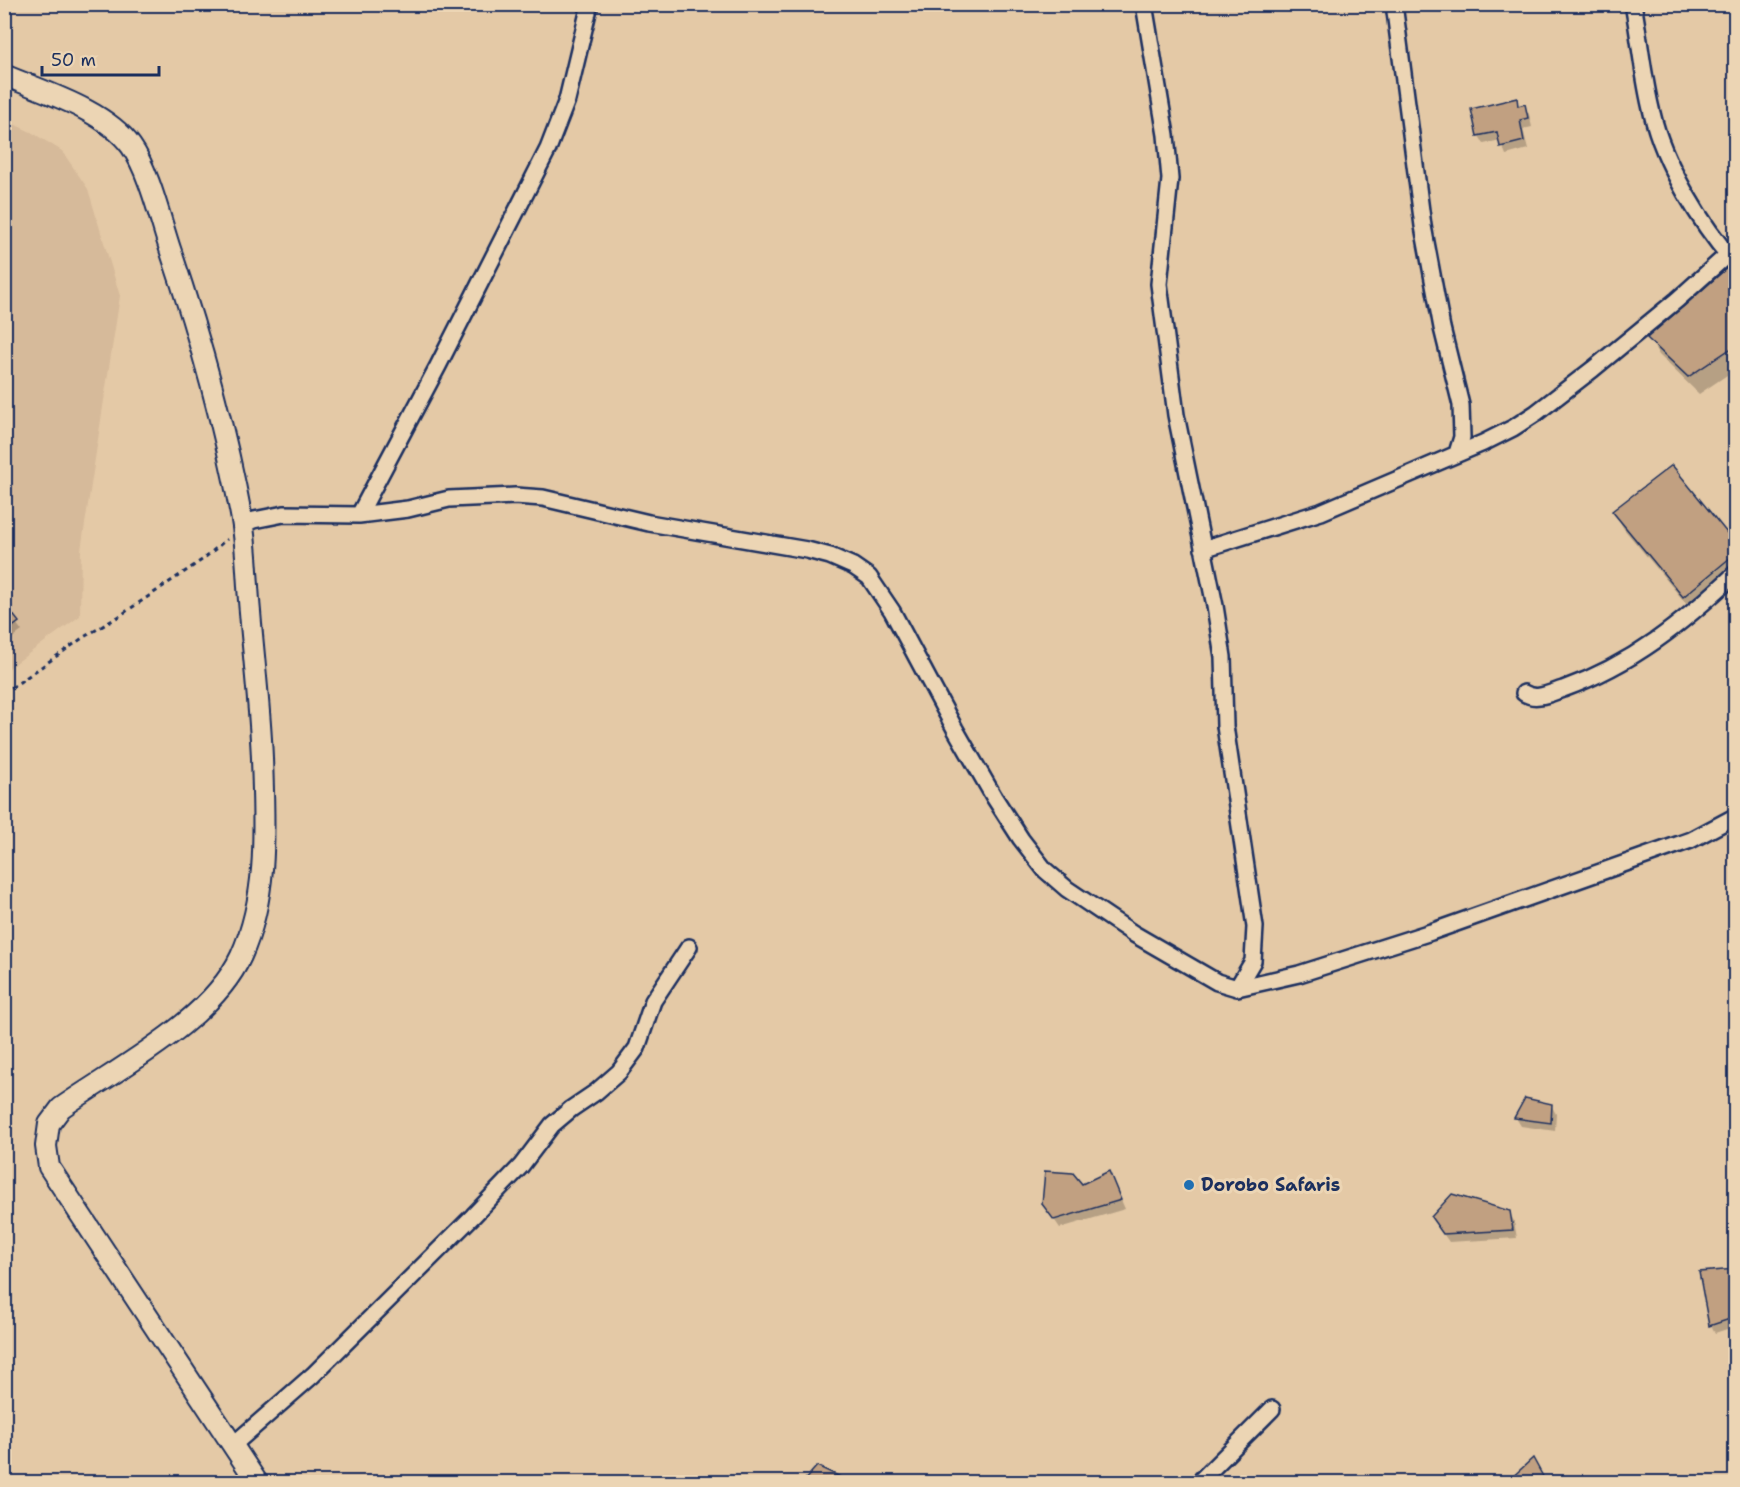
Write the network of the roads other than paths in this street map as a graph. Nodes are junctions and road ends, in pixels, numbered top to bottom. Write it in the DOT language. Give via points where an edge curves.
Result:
graph roads {
  1 [pos="590,4"];
  2 [pos="1144,4"];
  3 [pos="1394,4"];
  4 [pos="1633,4"];
  5 [pos="4,75"];
  6 [pos="1733,255"];
  7 [pos="1457,453"];
  8 [pos="359,515"];
  9 [pos="243,524"];
  10 [pos="1203,549"];
  11 [pos="1736,573"];
  12 [pos="1524,693"];
  13 [pos="1736,816"];
  14 [pos="689,947"];
  15 [pos="1237,988"];
  16 [pos="1272,1409"];
  17 [pos="233,1445"];
  18 [pos="257,1482"];
  19 [pos="1199,1482"];
  1 -- 8 [label="street" via="567,100 548,149"];
  2 -- 10 [label="street" via="1170,179 1159,284 1176,415"];
  3 -- 7 [label="street" via="1423,226 1461,405 1462,437"];
  4 -- 6 [label="street" via="1652,114 1663,146 1687,195"];
  5 -- 9 [label="street" via="106,122 131,146 143,170 193,317 227,443"];
  6 -- 7 [label="street" via="1546,406 1513,428"];
  7 -- 10 [label="street" via="1321,512"];
  8 -- 9 [label="street" via="284,514"];
  8 -- 15 [label="street" via="449,499 515,495 807,550 853,566 869,577 888,605 975,765 1020,839 1045,870 1134,934 1217,982"];
  9 -- 17 [label="street" via="260,704 264,819 262,876 251,930 223,988 172,1033 61,1108 49,1124 46,1146 49,1167"];
  10 -- 15 [label="street" via="1215,606 1226,726 1255,927 1252,961"];
  11 -- 12 [label="street" via="1672,630 1630,659 1586,681 1540,697"];
  13 -- 15 [label="street" via="1691,840 1431,932 1299,974"];
  14 -- 17 [label="street" via="653,1001 637,1048 619,1072 552,1125 521,1166 473,1216 313,1375"];
  16 -- 19 [label="street"];
  17 -- 18 [label="street"];
}
